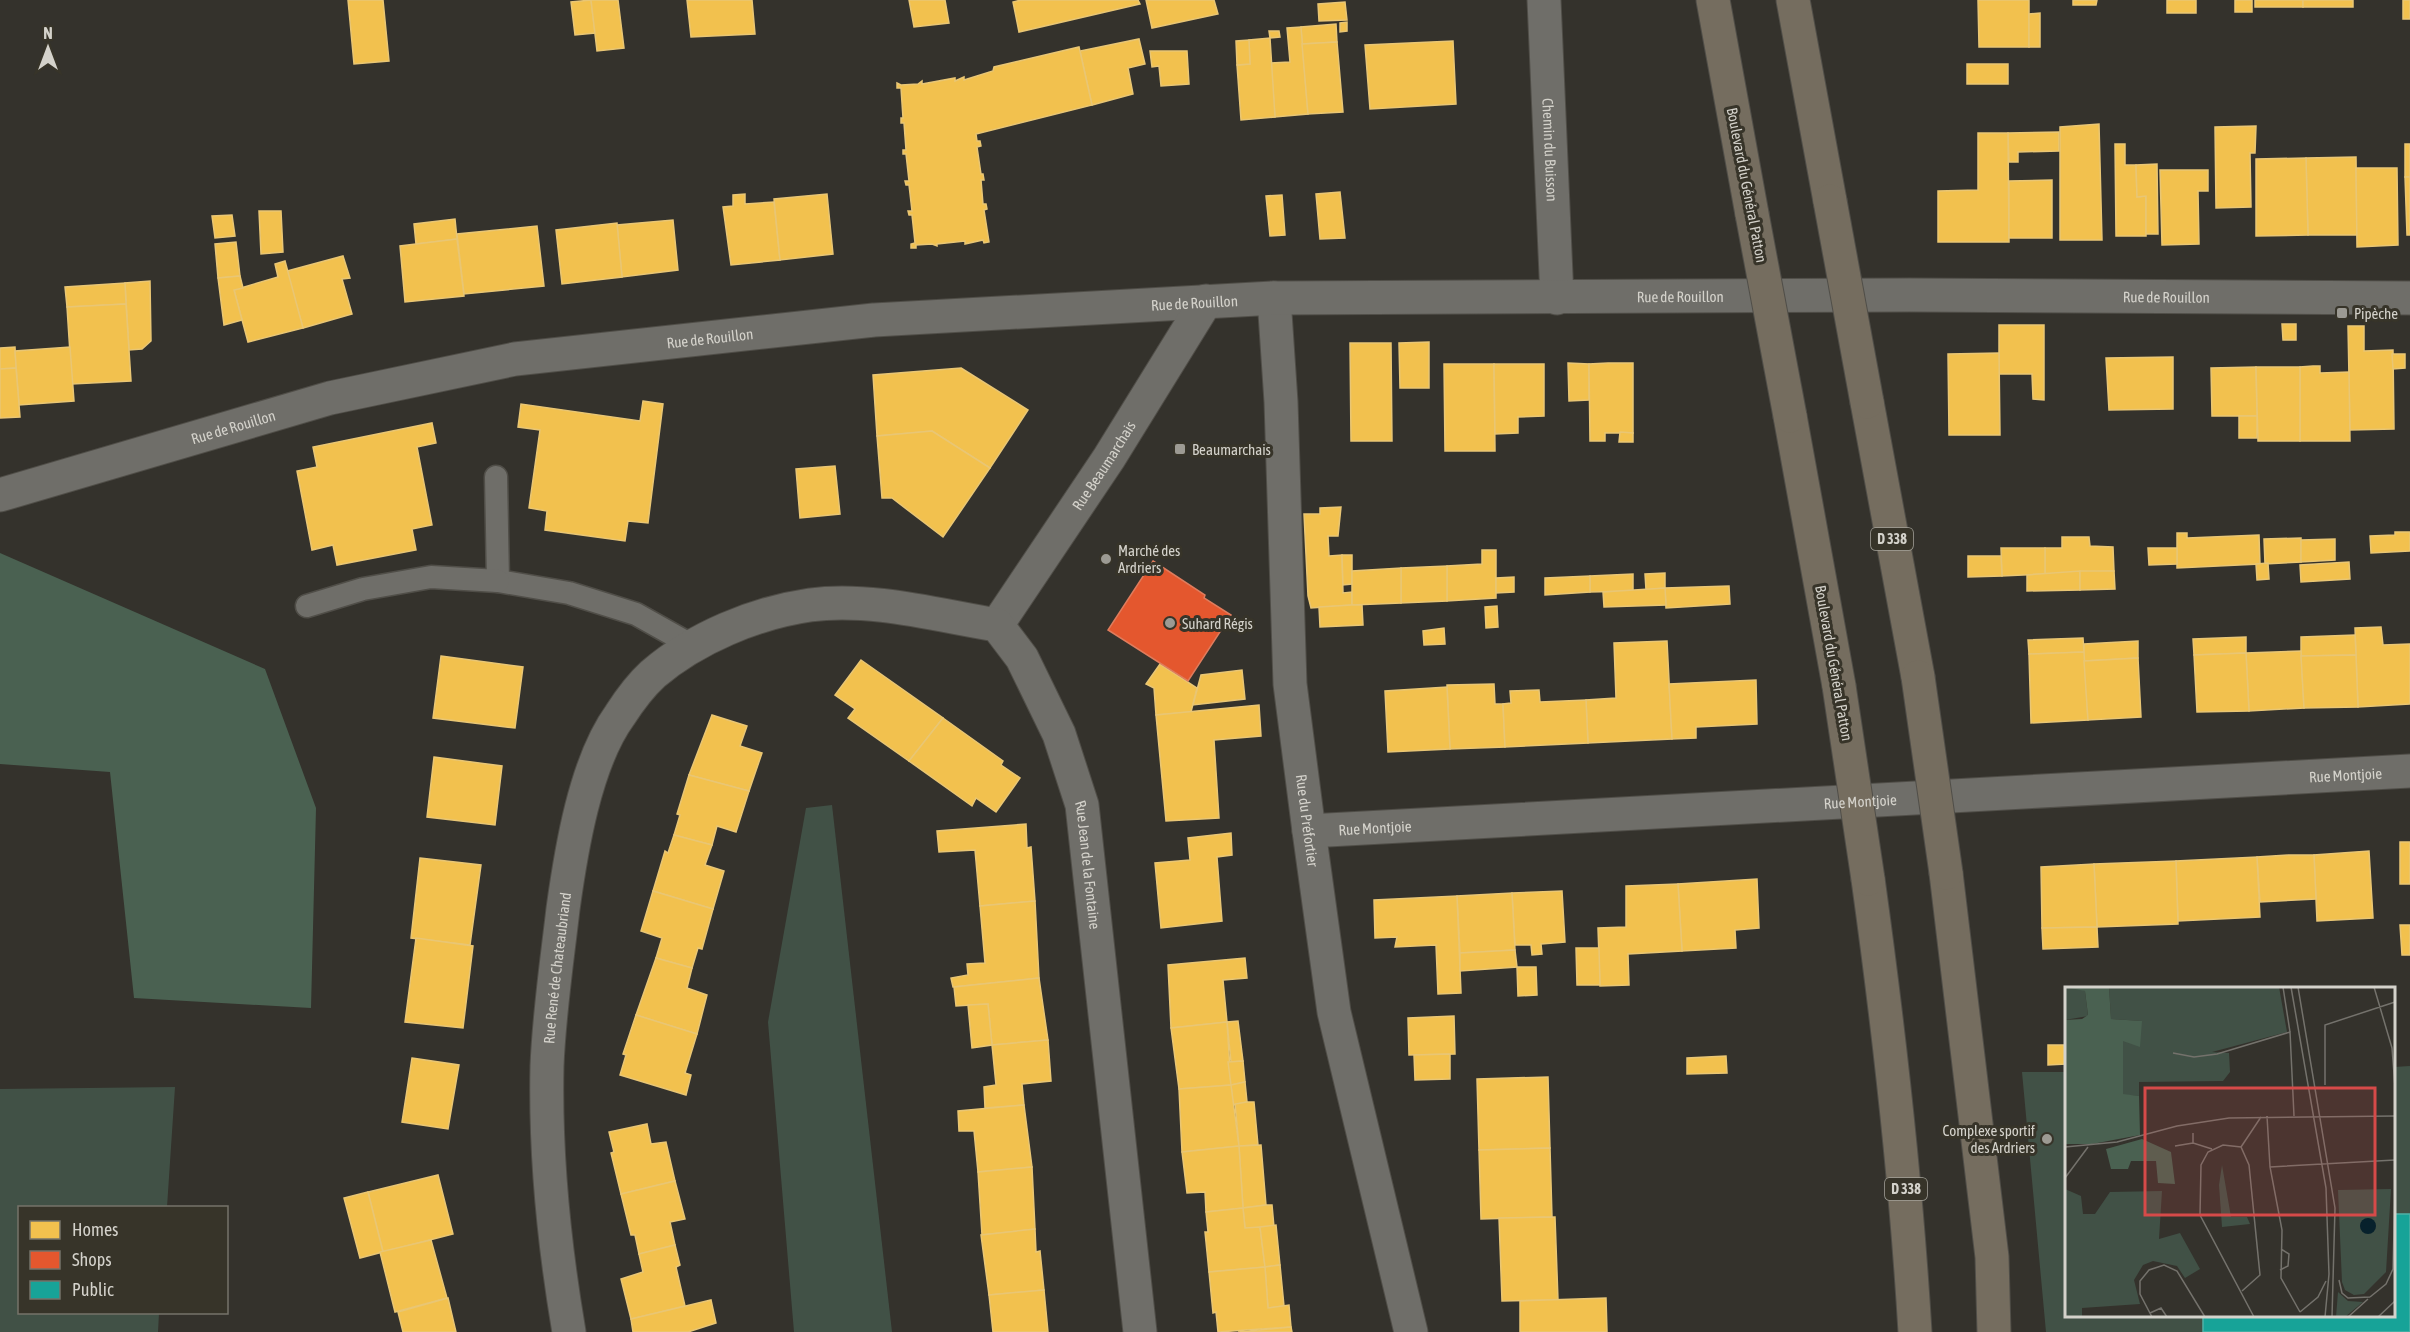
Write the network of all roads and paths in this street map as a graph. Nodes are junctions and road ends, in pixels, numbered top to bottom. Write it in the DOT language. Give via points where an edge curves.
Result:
graph roads {
  1 [pos="1544,0"];
  2 [pos="1713,0"];
  3 [pos="1793,0"];
  4 [pos="1274,298"];
  5 [pos="1557,298"];
  6 [pos="2410,298"];
  7 [pos="1206,301"];
  8 [pos="496,477"];
  9 [pos="0,495"];
  10 [pos="498,581"];
  11 [pos="307,606"];
  12 [pos="997,625"];
  13 [pos="693,646"];
  14 [pos="2410,771"];
  15 [pos="1309,831"];
  16 [pos="569,1332"];
  17 [pos="1140,1332"];
  18 [pos="1411,1332"];
  19 [pos="1916,1332"];
  20 [pos="1994,1332"];
  1 -- 5 [label="street, Chemin du Buisson"];
  2 -- 19 [label="highway, Boulevard du Général Patton / D 338, bridge" via="1839,686 1893,1057"];
  3 -- 20 [label="highway, D 338, bridge" via="1918,677 1992,1257"];
  4 -- 5 [label="street, Rue de Rouillon"];
  4 -- 7 [label="street, Rue de Rouillon"];
  4 -- 15 [label="street, Rue du Préfortier" via="1290,684"];
  5 -- 6 [label="street, Rue de Rouillon"];
  7 -- 9 [label="street, Rue de Rouillon" via="874,320 515,359 330,398"];
  7 -- 12 [label="street, Rue Beaumarchais" via="1109,458"];
  8 -- 10 [label="lane"];
  10 -- 11 [label="lane" via="431,577 363,589"];
  10 -- 13 [label="lane" via="568,593 636,614"];
  12 -- 13 [label="street, Rue René de Chateaubriand" via="862,603 810,605 755,618"];
  12 -- 17 [label="street, Rue Jean de la Fontaine" via="1022,658 1054,725 1082,805"];
  13 -- 16 [label="street, Rue René de Chateaubriand" via="652,675 618,717 582,805 570,859 547,1065 550,1185"];
  14 -- 15 [label="street, Rue Montjoie"];
  15 -- 18 [label="street, Rue du Préfortier" via="1334,1012"];
}
